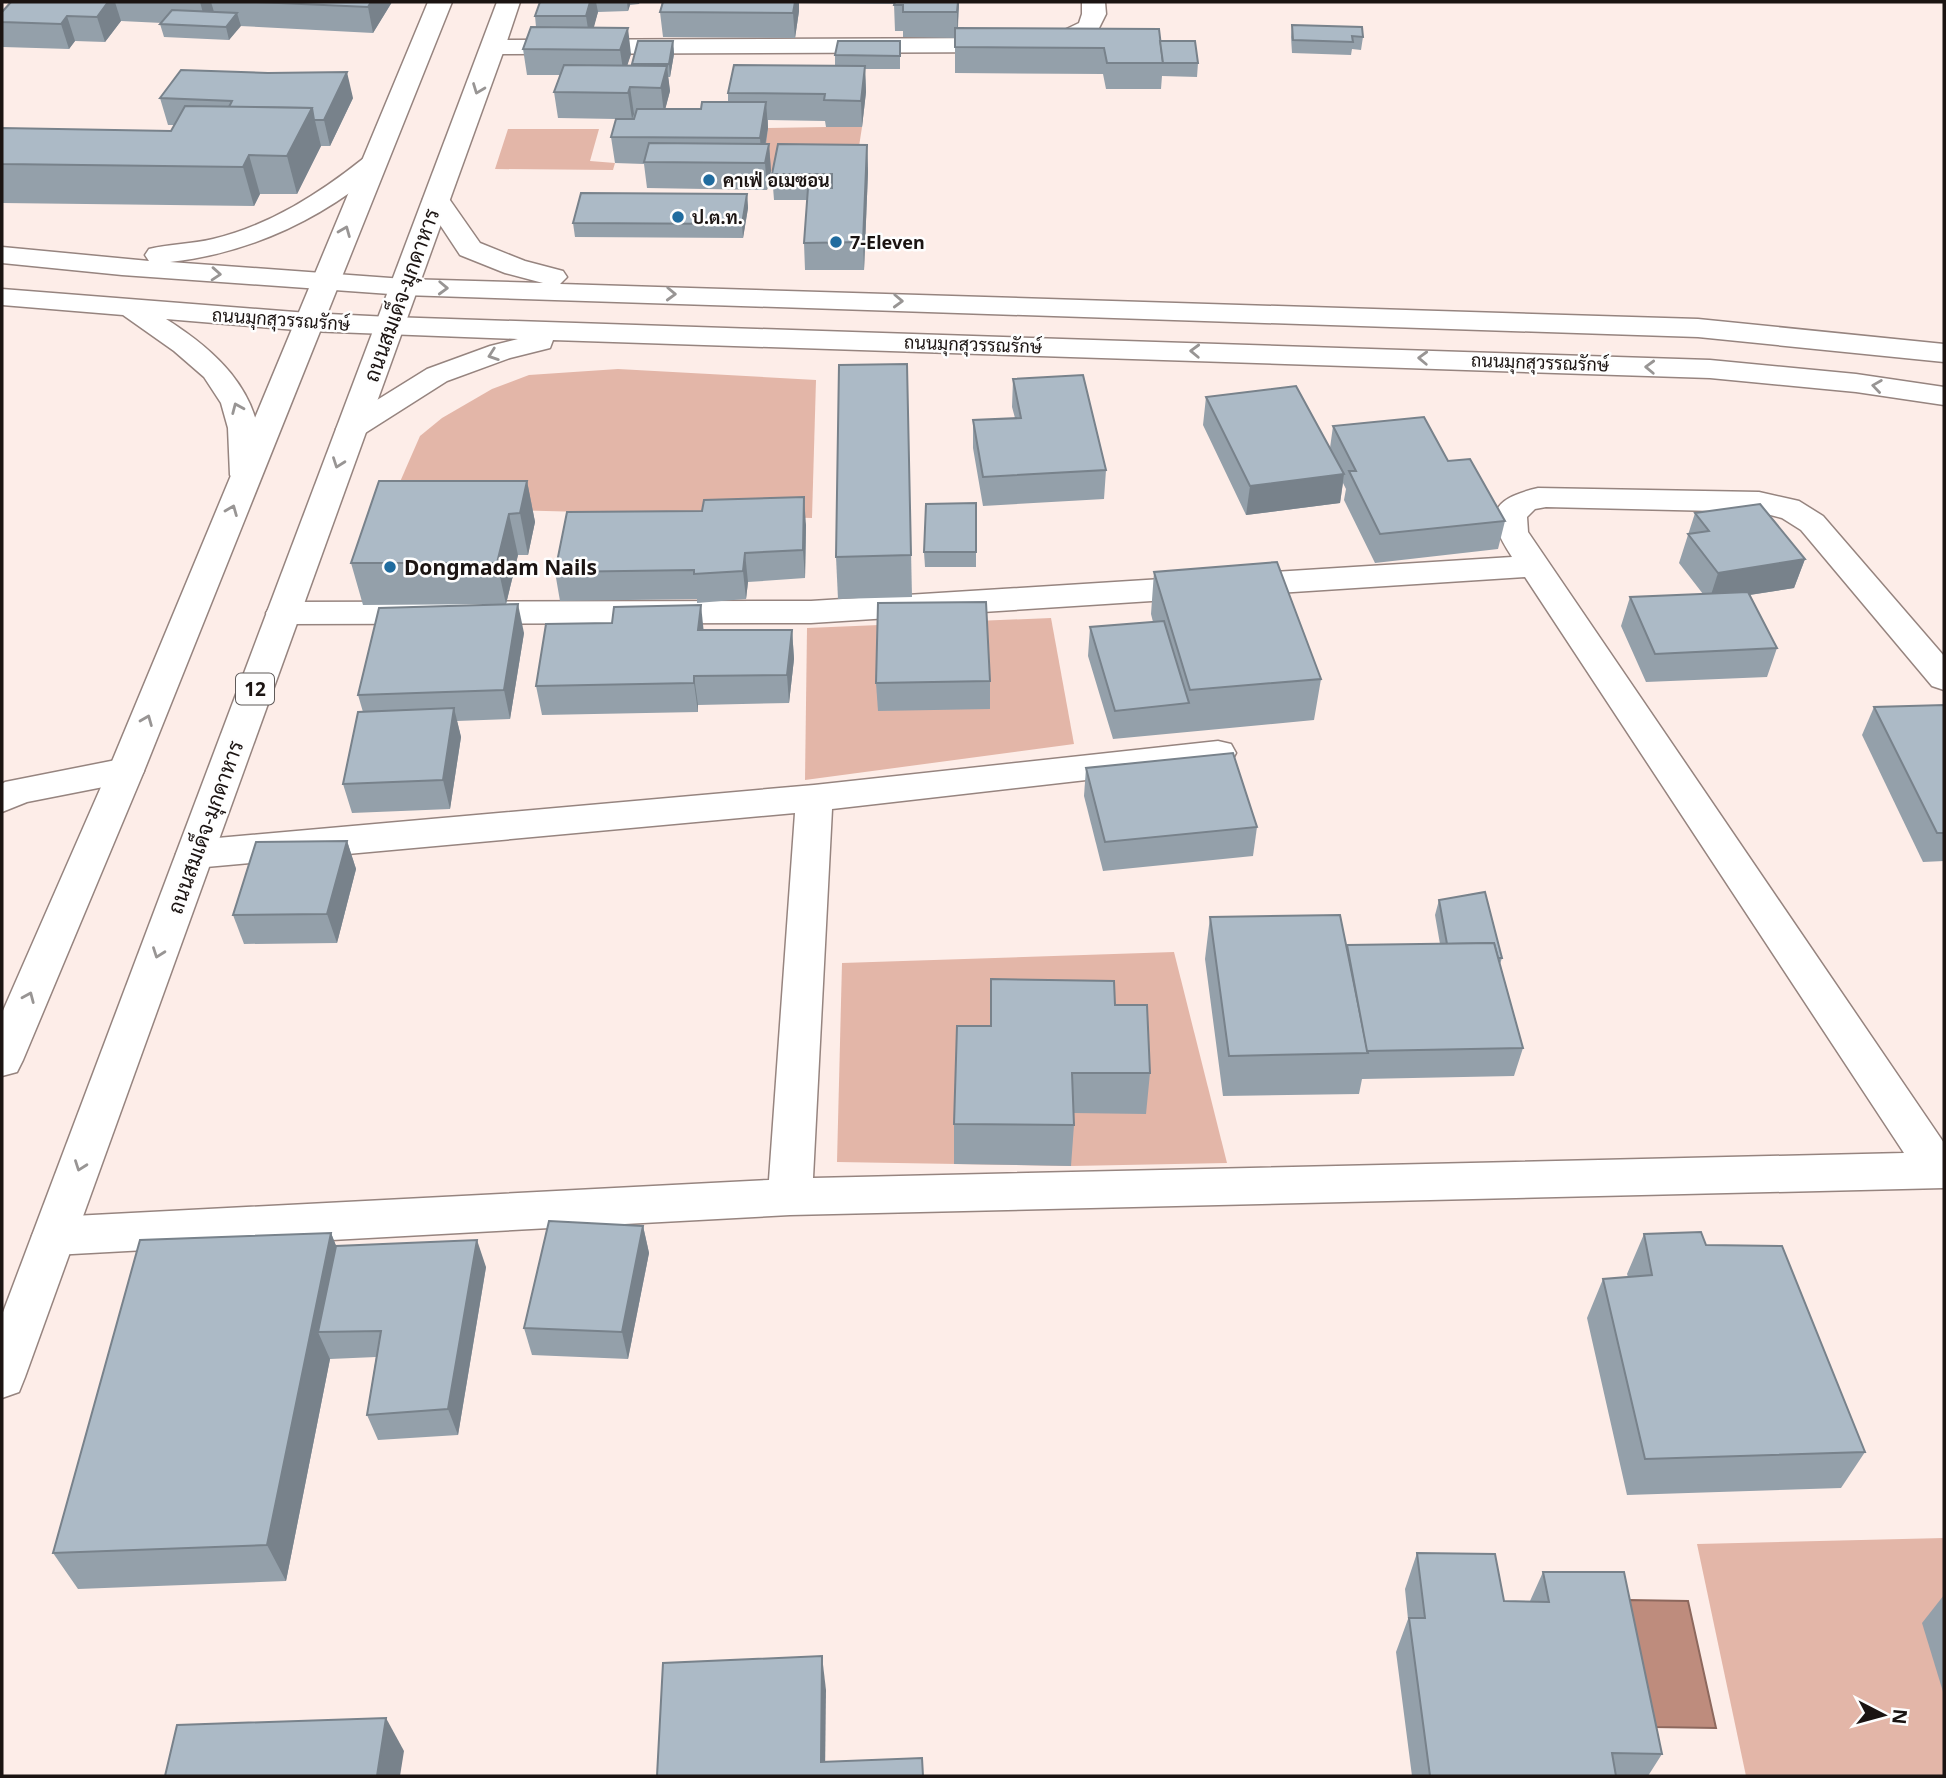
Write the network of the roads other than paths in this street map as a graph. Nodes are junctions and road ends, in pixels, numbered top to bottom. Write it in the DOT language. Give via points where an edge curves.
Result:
graph roads {
  1 [pos="440,2"];
  2 [pos="508,2"];
  3 [pos="1093,2"];
  4 [pos="494,47"];
  5 [pos="373,163"];
  6 [pos="436,199"];
  7 [pos="2,255"];
  8 [pos="66,261"];
  9 [pos="324,281"];
  10 [pos="404,287"];
  11 [pos="618,293"];
  12 [pos="2,297"];
  13 [pos="130,309"];
  14 [pos="1460,318"];
  15 [pos="308,322"];
  16 [pos="390,326"];
  17 [pos="583,332"];
  18 [pos="1944,353"];
  19 [pos="1466,359"];
  20 [pos="1944,396"];
  21 [pos="351,429"];
  22 [pos="246,475"];
  23 [pos="1535,566"];
  24 [pos="283,613"];
  25 [pos="1944,678"];
  26 [pos="1218,753"];
  27 [pos="126,771"];
  28 [pos="814,798"];
  29 [pos="2,799"];
  30 [pos="195,854"];
  31 [pos="2,1060"];
  32 [pos="1942,1170"];
  33 [pos="790,1197"];
  34 [pos="54,1236"];
  35 [pos="2,1377"];
  1 -- 5 [label="main road"];
  2 -- 4 [label="main road, ถนนสมเด็จ-มุกดาหาร / 12"];
  3 -- 4 [label="main road" via="1088,27 1061,40 1021,46"];
  4 -- 6 [label="main road, ถนนสมเด็จ-มุกดาหาร / 12, one-way"];
  5 -- 8 [label="main road" via="334,195 257,235 175,254"];
  9 -- 5 [label="main road, one-way"];
  6 -- 10 [label="main road, ถนนสมเด็จ-มุกดาหาร / 12"];
  6 -- 11 [label="main road" via="470,249 514,267"];
  7 -- 8 [label="main road, ถนนมุกสุวรรณรักษ์"];
  8 -- 9 [label="main road, ถนนมุกสุวรรณรักษ์, one-way"];
  9 -- 10 [label="main road, ถนนมุกสุวรรณรักษ์"];
  9 -- 15 [label="main road"];
  10 -- 11 [label="main road, ถนนมุกสุวรรณรักษ์, one-way"];
  10 -- 16 [label="main road, ถนนสมเด็จ-มุกดาหาร / 12"];
  11 -- 14 [label="main road, ถนนมุกสุวรรณรักษ์, one-way"];
  12 -- 13 [label="main road, ถนนมุกสุวรรณรักษ์"];
  13 -- 15 [label="main road, ถนนมุกสุวรรณรักษ์"];
  22 -- 13 [label="main road, one-way" via="242,421 229,389 183,342"];
  14 -- 18 [label="main road, ถนนมุกสุวรรณรักษ์" via="1698,328"];
  14 -- 19 [label="main road"];
  15 -- 16 [label="main road, ถนนมุกสุวรรณรักษ์"];
  15 -- 22 [label="main road"];
  16 -- 17 [label="main road, ถนนมุกสุวรรณรักษ์"];
  16 -- 21 [label="main road, ถนนสมเด็จ-มุกดาหาร / 12"];
  19 -- 17 [label="main road, ถนนมุกสุวรรณรักษ์, one-way"];
  17 -- 21 [label="main road, one-way" via="500,352 437,374"];
  20 -- 19 [label="main road, ถนนมุกสุวรรณรักษ์, one-way" via="1710,369"];
  21 -- 24 [label="main road, ถนนสมเด็จ-มุกดาหาร / 12, one-way"];
  27 -- 22 [label="main road, one-way"];
  23 -- 24 [label="main road" via="811,612"];
  23 -- 25 [label="main road" via="1509,522 1520,503 1532,498 1786,506 1812,523"];
  23 -- 32 [label="main road"];
  24 -- 30 [label="main road, ถนนสมเด็จ-มุกดาหาร / 12"];
  26 -- 28 [label="main road"];
  27 -- 29 [label="main road"];
  31 -- 27 [label="main road, one-way"];
  28 -- 30 [label="main road"];
  28 -- 33 [label="main road"];
  30 -- 34 [label="main road, ถนนสมเด็จ-มุกดาหาร / 12, one-way"];
  32 -- 33 [label="main road"];
  33 -- 34 [label="main road"];
  34 -- 35 [label="main road, ถนนสมเด็จ-มุกดาหาร / 12"];
}
